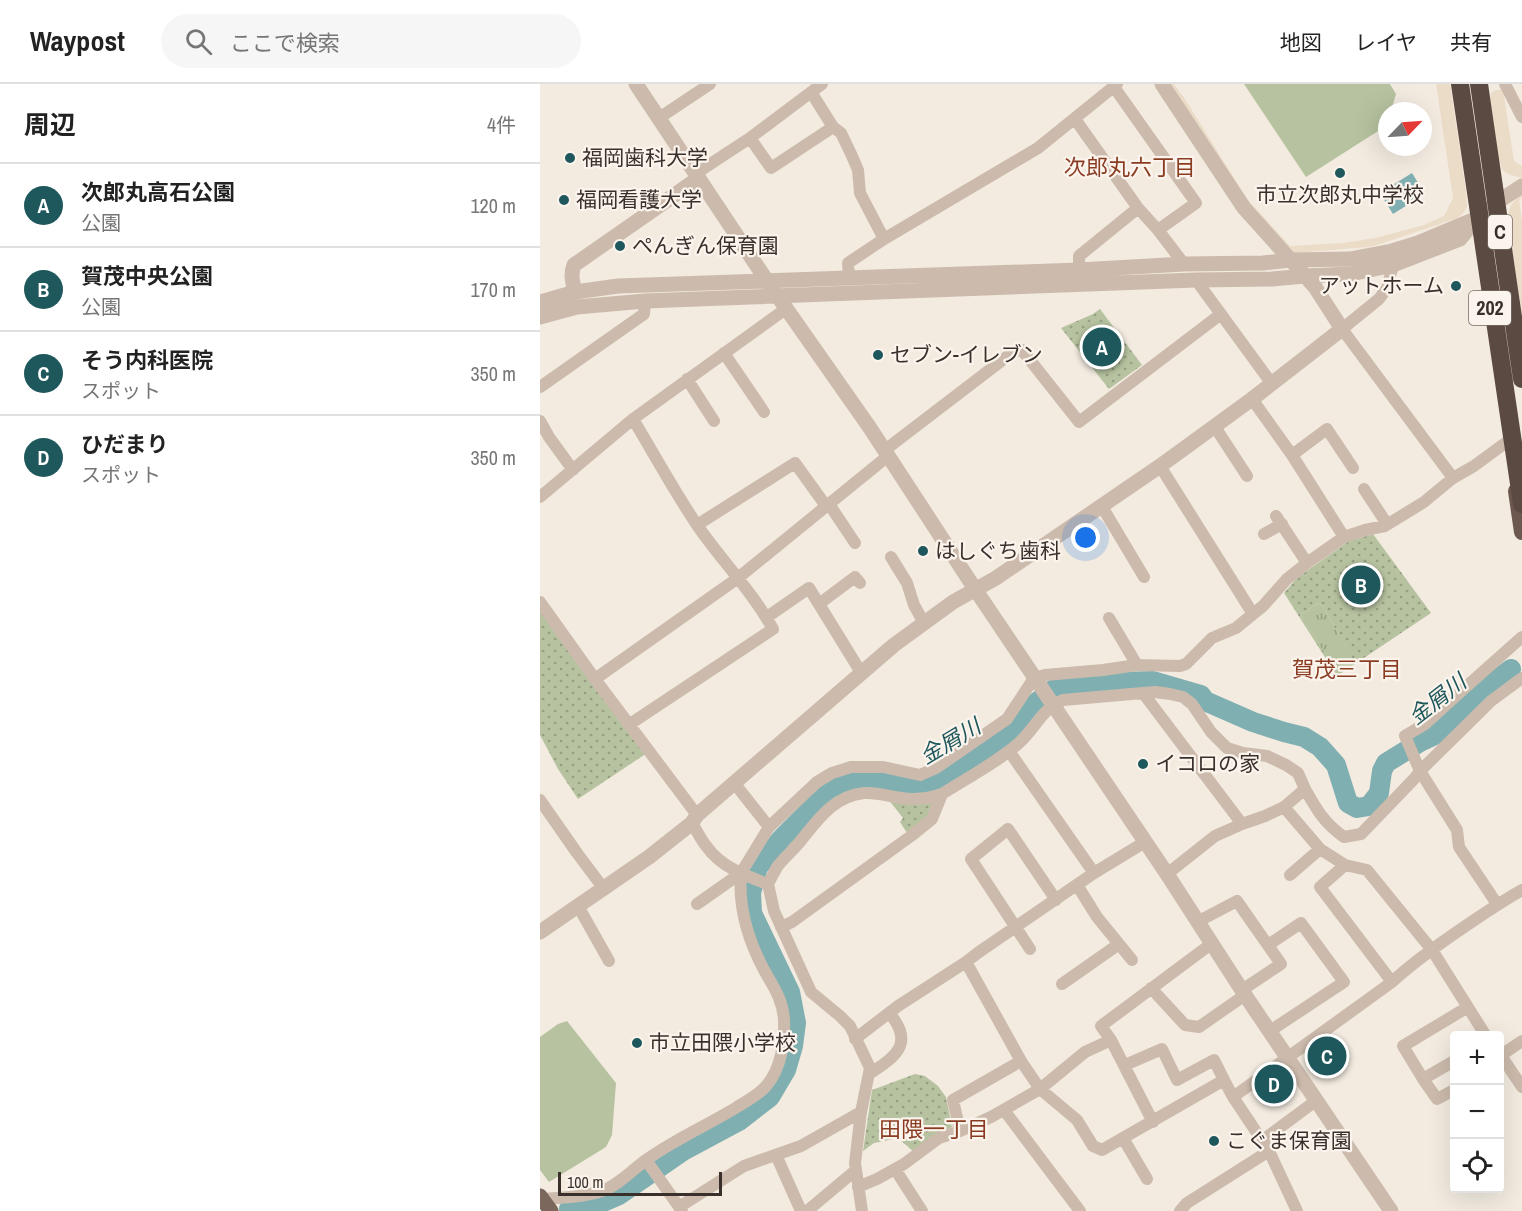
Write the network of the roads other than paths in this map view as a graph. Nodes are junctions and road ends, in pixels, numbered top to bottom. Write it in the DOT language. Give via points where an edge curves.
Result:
graph roads {
  1 [pos="636,84"];
  2 [pos="710,84"];
  3 [pos="1162,84"];
  4 [pos="1458,84"];
  5 [pos="1480,84"];
  6 [pos="1504,84"];
  7 [pos="1116,86"];
  8 [pos="817,88"];
  9 [pos="1522,117"];
  10 [pos="659,118"];
  11 [pos="1075,119"];
  12 [pos="833,127"];
  13 [pos="750,138"];
  14 [pos="697,176"];
  15 [pos="1522,186"];
  16 [pos="1499,201"];
  17 [pos="1138,208"];
  18 [pos="1476,219"];
  19 [pos="1158,230"];
  20 [pos="884,238"];
  21 [pos="1291,260"];
  22 [pos="1184,264"];
  23 [pos="1393,265"];
  24 [pos="1079,270"];
  25 [pos="1305,276"];
  26 [pos="849,277"];
  27 [pos="1196,280"];
  28 [pos="767,281"];
  29 [pos="575,292"];
  30 [pos="645,301"];
  31 [pos="540,302"];
  32 [pos="782,302"];
  33 [pos="1221,314"];
  34 [pos="540,317"];
  35 [pos="1342,329"];
  36 [pos="724,353"];
  37 [pos="1522,360"];
  38 [pos="687,379"];
  39 [pos="1522,379"];
  40 [pos="1272,384"];
  41 [pos="540,387"];
  42 [pos="1252,399"];
  43 [pos="764,412"];
  44 [pos="633,419"];
  45 [pos="540,421"];
  46 [pos="714,421"];
  47 [pos="1215,427"];
  48 [pos="1508,441"];
  49 [pos="886,453"];
  50 [pos="1292,456"];
  51 [pos="1160,466"];
  52 [pos="1353,468"];
  53 [pos="573,470"];
  54 [pos="1247,476"];
  55 [pos="1453,478"];
  56 [pos="1364,489"];
  57 [pos="540,498"];
  58 [pos="1522,504"];
  59 [pos="828,505"];
  60 [pos="1101,505"];
  61 [pos="697,525"];
  62 [pos="1387,525"];
  63 [pos="1522,532"];
  64 [pos="1264,534"];
  65 [pos="1344,537"];
  66 [pos="855,543"];
  67 [pos="891,557"];
  68 [pos="1307,563"];
  69 [pos="1144,577"];
  70 [pos="738,578"];
  71 [pos="860,583"];
  72 [pos="975,590"];
  73 [pos="540,602"];
  74 [pos="819,604"];
  75 [pos="1253,614"];
  76 [pos="767,617"];
  77 [pos="1109,618"];
  78 [pos="924,623"];
  79 [pos="1522,637"];
  80 [pos="1137,665"];
  81 [pos="862,674"];
  82 [pos="1034,678"];
  83 [pos="1522,678"];
  84 [pos="595,679"];
  85 [pos="1143,693"];
  86 [pos="1052,705"];
  87 [pos="630,724"];
  88 [pos="1009,751"];
  89 [pos="1418,765"];
  90 [pos="735,784"];
  91 [pos="1305,789"];
  92 [pos="942,795"];
  93 [pos="540,800"];
  94 [pos="1284,807"];
  95 [pos="694,819"];
  96 [pos="1242,824"];
  97 [pos="770,827"];
  98 [pos="1145,842"];
  99 [pos="1320,849"];
  100 [pos="1345,865"];
  101 [pos="741,873"];
  102 [pos="1094,873"];
  103 [pos="1167,874"];
  104 [pos="1290,875"];
  105 [pos="768,884"];
  106 [pos="1077,885"];
  107 [pos="603,889"];
  108 [pos="1522,890"];
  109 [pos="1056,900"];
  110 [pos="697,904"];
  111 [pos="1497,904"];
  112 [pos="578,906"];
  113 [pos="1197,921"];
  114 [pos="781,927"];
  115 [pos="1015,927"];
  116 [pos="540,932"];
  117 [pos="1119,944"];
  118 [pos="1211,944"];
  119 [pos="1268,945"];
  120 [pos="1030,949"];
  121 [pos="1432,950"];
  122 [pos="1132,960"];
  123 [pos="609,961"];
  124 [pos="966,962"];
  125 [pos="1392,982"];
  126 [pos="1062,984"];
  127 [pos="1152,988"];
  128 [pos="1243,993"];
  129 [pos="1468,1007"];
  130 [pos="890,1014"];
  131 [pos="1270,1031"];
  132 [pos="1483,1031"];
  133 [pos="855,1039"];
  134 [pos="1111,1040"];
  135 [pos="1522,1041"];
  136 [pos="1504,1052"];
  137 [pos="1288,1056"];
  138 [pos="1021,1060"];
  139 [pos="1504,1061"];
  140 [pos="1450,1064"];
  141 [pos="1125,1065"];
  142 [pos="869,1074"];
  143 [pos="1423,1079"];
  144 [pos="1224,1080"];
  145 [pos="1522,1088"];
  146 [pos="1040,1089"];
  147 [pos="1450,1092"];
  148 [pos="1233,1097"];
  149 [pos="1317,1100"];
  150 [pos="1004,1110"];
  151 [pos="861,1112"];
  152 [pos="1153,1122"];
  153 [pos="960,1131"];
  154 [pos="1123,1138"];
  155 [pos="1266,1146"];
  156 [pos="776,1155"];
  157 [pos="648,1162"];
  158 [pos="895,1169"];
  159 [pos="856,1170"];
  160 [pos="1147,1179"];
  161 [pos="858,1188"];
  162 [pos="545,1202"];
  163 [pos="681,1209"];
  164 [pos="801,1211"];
  165 [pos="807,1211"];
  166 [pos="862,1211"];
  167 [pos="922,1211"];
  168 [pos="1080,1211"];
  169 [pos="1180,1211"];
  170 [pos="1297,1211"];
  171 [pos="1391,1211"];
  1 -- 10 [label="street"];
  2 -- 10 [label="street"];
  3 -- 21 [label="street" via="1244,208"];
  4 -- 18 [label="highway, 202"];
  4 -- 58 [label="highway, C, bridge"];
  5 -- 16 [label="highway, 202"];
  5 -- 39 [label="highway, C, bridge"];
  6 -- 9 [label="street"];
  7 -- 11 [label="street"];
  7 -- 19 [label="street" via="1196,203"];
  8 -- 12 [label="street"];
  8 -- 13 [label="street"];
  10 -- 14 [label="street"];
  11 -- 17 [label="street"];
  11 -- 20 [label="street" via="1038,148"];
  12 -- 13 [label="street" via="771,168"];
  12 -- 20 [label="street" via="841,133 855,163 860,194"];
  13 -- 14 [label="street"];
  14 -- 28 [label="street"];
  14 -- 29 [label="street" via="574,265 571,272"];
  15 -- 16 [label="street"];
  16 -- 18 [label="street"];
  16 -- 37 [label="highway, 202"];
  17 -- 19 [label="street"];
  17 -- 24 [label="street" via="1079,256"];
  18 -- 21 [label="street" via="1392,251 1350,259"];
  18 -- 23 [label="street" via="1460,239"];
  18 -- 48 [label="highway, 202"];
  19 -- 22 [label="street"];
  20 -- 26 [label="street" via="848,263"];
  21 -- 22 [label="street"];
  21 -- 25 [label="street"];
  22 -- 24 [label="street"];
  23 -- 25 [label="street" via="1351,274"];
  23 -- 35 [label="street" via="1387,288 1379,299"];
  24 -- 26 [label="street"];
  25 -- 27 [label="street"];
  25 -- 35 [label="street"];
  26 -- 28 [label="street"];
  27 -- 32 [label="street"];
  27 -- 33 [label="street"];
  28 -- 29 [label="street" via="618,286"];
  28 -- 32 [label="street"];
  29 -- 31 [label="street"];
  30 -- 32 [label="street"];
  30 -- 34 [label="street" via="577,308"];
  30 -- 41 [label="street" via="644,314"];
  32 -- 36 [label="street"];
  32 -- 49 [label="street"];
  33 -- 40 [label="street"];
  33 -- 49 [label="street" via="1078,422 1022,350 1013,352"];
  35 -- 40 [label="street"];
  35 -- 55 [label="street"];
  36 -- 38 [label="street"];
  36 -- 43 [label="street"];
  38 -- 44 [label="street"];
  38 -- 46 [label="street"];
  40 -- 42 [label="street"];
  42 -- 47 [label="street"];
  42 -- 50 [label="street"];
  44 -- 53 [label="street"];
  44 -- 61 [label="street"];
  45 -- 53 [label="street"];
  47 -- 51 [label="street"];
  47 -- 54 [label="street"];
  48 -- 55 [label="street"];
  48 -- 63 [label="highway, 202"];
  49 -- 59 [label="street"];
  49 -- 72 [label="street"];
  50 -- 52 [label="street" via="1327,429"];
  50 -- 65 [label="street"];
  51 -- 60 [label="street"];
  51 -- 75 [label="street"];
  53 -- 57 [label="street"];
  55 -- 62 [label="street"];
  56 -- 62 [label="street"];
  59 -- 61 [label="street" via="795,462"];
  59 -- 66 [label="street"];
  59 -- 70 [label="street"];
  60 -- 69 [label="street"];
  60 -- 72 [label="street"];
  61 -- 70 [label="street"];
  62 -- 65 [label="street"];
  64 -- 68 [label="street" via="1279,520"];
  65 -- 68 [label="street"];
  67 -- 78 [label="street"];
  68 -- 75 [label="street"];
  70 -- 76 [label="street"];
  70 -- 84 [label="street"];
  71 -- 74 [label="street" via="855,577"];
  72 -- 78 [label="street"];
  72 -- 82 [label="street"];
  73 -- 84 [label="street"];
  74 -- 76 [label="street" via="809,588"];
  74 -- 81 [label="street"];
  75 -- 80 [label="street" via="1236,628 1212,638 1186,664"];
  76 -- 87 [label="street" via="773,629"];
  77 -- 80 [label="street"];
  78 -- 81 [label="street"];
  79 -- 89 [label="street" via="1425,724 1406,736"];
  80 -- 82 [label="street"];
  81 -- 90 [label="street"];
  82 -- 86 [label="street"];
  82 -- 97 [label="street" via="1007,719 936,768 920,775 868,766 832,773 817,782"];
  83 -- 89 [label="street"];
  84 -- 87 [label="street"];
  85 -- 86 [label="street" via="1063,700"];
  85 -- 91 [label="street" via="1183,698 1227,748 1267,756 1286,765 1298,773"];
  85 -- 96 [label="street"];
  86 -- 88 [label="street"];
  86 -- 98 [label="street"];
  87 -- 95 [label="street"];
  88 -- 92 [label="street"];
  88 -- 102 [label="street"];
  89 -- 91 [label="street" via="1414,779 1361,834 1344,837 1330,827"];
  89 -- 111 [label="street" via="1457,831 1459,847"];
  90 -- 95 [label="street"];
  90 -- 97 [label="street"];
  91 -- 94 [label="street"];
  92 -- 105 [label="street" via="918,799 862,793 837,802 778,866"];
  92 -- 114 [label="street" via="932,819"];
  93 -- 107 [label="street"];
  94 -- 96 [label="street"];
  94 -- 99 [label="street"];
  95 -- 101 [label="street" via="708,849"];
  95 -- 107 [label="street" via="650,857"];
  96 -- 103 [label="street" via="1215,836"];
  97 -- 101 [label="street"];
  98 -- 102 [label="street"];
  98 -- 103 [label="street"];
  99 -- 100 [label="street"];
  99 -- 104 [label="street"];
  100 -- 121 [label="street" via="1366,870"];
  100 -- 125 [label="street" via="1320,887"];
  101 -- 105 [label="street"];
  101 -- 110 [label="street"];
  101 -- 157 [label="street" via="744,921 763,968 780,996 784,1020 779,1063 766,1086 747,1101"];
  102 -- 106 [label="street"];
  103 -- 113 [label="street"];
  105 -- 114 [label="street"];
  106 -- 109 [label="street"];
  106 -- 117 [label="street"];
  107 -- 112 [label="street"];
  108 -- 111 [label="street"];
  109 -- 115 [label="street"];
  109 -- 115 [label="street" via="1008,829 971,859"];
  111 -- 121 [label="street"];
  112 -- 116 [label="street"];
  112 -- 123 [label="street"];
  113 -- 118 [label="street"];
  113 -- 119 [label="street" via="1237,901"];
  114 -- 133 [label="street" via="811,992 850,1026"];
  115 -- 120 [label="street"];
  115 -- 124 [label="street"];
  117 -- 122 [label="street"];
  117 -- 126 [label="street"];
  118 -- 127 [label="street"];
  118 -- 128 [label="street"];
  119 -- 128 [label="street" via="1281,964"];
  119 -- 131 [label="street" via="1301,923 1344,982"];
  121 -- 125 [label="street"];
  121 -- 129 [label="street"];
  124 -- 130 [label="street"];
  124 -- 138 [label="street"];
  125 -- 137 [label="street"];
  127 -- 128 [label="street" via="1185,1025 1200,1027"];
  127 -- 134 [label="street" via="1101,1026"];
  128 -- 131 [label="street"];
  129 -- 132 [label="street"];
  129 -- 143 [label="street" via="1403,1046"];
  130 -- 133 [label="street"];
  130 -- 142 [label="street" via="902,1036 899,1050"];
  131 -- 137 [label="street"];
  133 -- 142 [label="street" via="870,1068"];
  134 -- 141 [label="street"];
  134 -- 146 [label="street" via="1085,1052"];
  135 -- 136 [label="street"];
  137 -- 148 [label="street"];
  137 -- 149 [label="street"];
  138 -- 146 [label="street"];
  138 -- 153 [label="street" via="952,1100"];
  139 -- 145 [label="street"];
  140 -- 143 [label="street"];
  141 -- 144 [label="street" via="1162,1049 1177,1080 1214,1060"];
  141 -- 152 [label="street"];
  142 -- 151 [label="street"];
  143 -- 147 [label="street" via="1437,1099"];
  144 -- 148 [label="street"];
  144 -- 152 [label="street"];
  146 -- 150 [label="street"];
  146 -- 154 [label="street" via="1077,1120 1093,1146 1102,1150"];
  148 -- 155 [label="street"];
  149 -- 155 [label="street"];
  149 -- 171 [label="street"];
  150 -- 153 [label="street"];
  150 -- 168 [label="street"];
  151 -- 156 [label="street" via="801,1146"];
  151 -- 159 [label="street"];
  152 -- 154 [label="street"];
  153 -- 158 [label="street" via="939,1138"];
  154 -- 160 [label="street"];
  155 -- 169 [label="street"];
  155 -- 170 [label="street"];
  156 -- 163 [label="street" via="744,1166"];
  156 -- 164 [label="street"];
  157 -- 162 [label="street" via="602,1191"];
  157 -- 163 [label="street"];
  158 -- 161 [label="street"];
  158 -- 167 [label="street"];
  159 -- 161 [label="street"];
  159 -- 165 [label="street"];
  161 -- 166 [label="street"];
}
